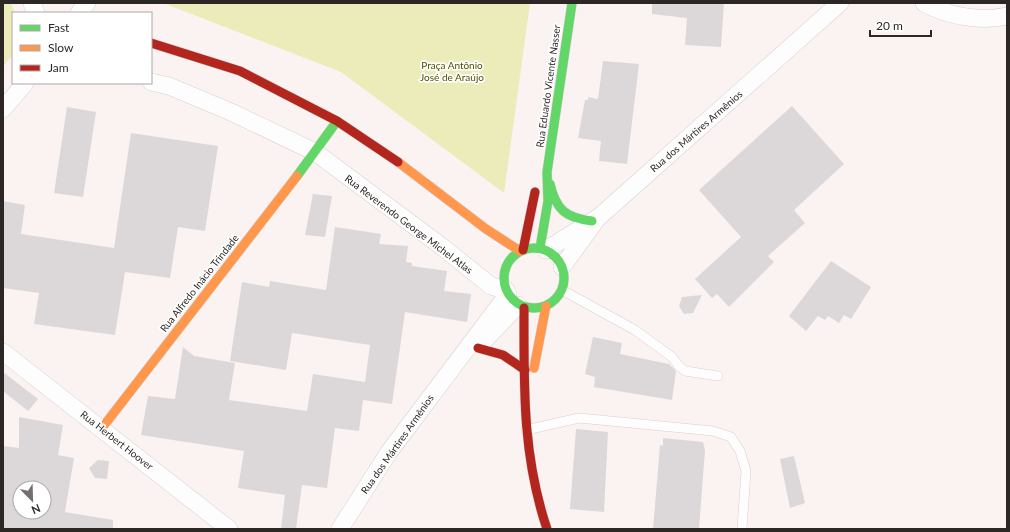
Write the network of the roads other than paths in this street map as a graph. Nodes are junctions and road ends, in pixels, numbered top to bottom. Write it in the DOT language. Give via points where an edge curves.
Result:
graph roads {
  1 [pos="87,3"];
  2 [pos="572,3"];
  3 [pos="840,3"];
  4 [pos="924,3"];
  5 [pos="80,12"];
  6 [pos="1007,16"];
  7 [pos="152,43"];
  8 [pos="152,82"];
  9 [pos="24,84"];
  10 [pos="3,109"];
  11 [pos="337,121"];
  12 [pos="315,152"];
  13 [pos="547,172"];
  14 [pos="550,183"];
  15 [pos="595,219"];
  16 [pos="543,249"];
  17 [pos="521,250"];
  18 [pos="562,267"];
  19 [pos="562,290"];
  20 [pos="514,299"];
  21 [pos="546,306"];
  22 [pos="478,348"];
  23 [pos="3,352"];
  24 [pos="457,361"];
  25 [pos="525,370"];
  26 [pos="718,376"];
  27 [pos="526,411"];
  28 [pos="102,428"];
  29 [pos="526,430"];
  30 [pos="229,529"];
  31 [pos="340,529"];
  32 [pos="547,529"];
  33 [pos="742,529"];
  1 -- 5 [label="street"];
  2 -- 13 [label="street, Rua Eduardo Vicente Nasser"];
  3 -- 15 [label="street, Rua dos Mártires Armênios"];
  4 -- 6 [label="street" via="970,17"];
  7 -- 11 [label="street" via="240,71"];
  8 -- 12 [label="street, Rua Reverendo George Michel Atlas" via="169,86 231,112"];
  9 -- 10 [label="street"];
  11 -- 12 [label="street"];
  11 -- 17 [label="street" via="409,170 486,229"];
  12 -- 20 [label="street, Rua Reverendo George Michel Atlas" via="491,286"];
  12 -- 28 [label="street, Rua Alfredo Inácio Trindade"];
  13 -- 14 [label="street, Rua Eduardo Vicente Nasser"];
  13 -- 17 [label="street, Rua Eduardo Vicente Nasser" via="536,192"];
  14 -- 15 [label="street" via="552,198 564,213 581,220"];
  14 -- 16 [label="street, Rua Eduardo Vicente Nasser"];
  15 -- 16 [label="street, Rua dos Mártires Armênios"];
  15 -- 18 [label="street"];
  16 -- 17 [label="street"];
  16 -- 18 [label="street" via="556,258"];
  17 -- 20 [label="street" via="505,267 504,275"];
  18 -- 19 [label="street"];
  19 -- 21 [label="street" via="556,299"];
  19 -- 26 [label="lane" via="635,330 672,357 685,370"];
  20 -- 21 [label="street"];
  20 -- 22 [label="street, Rua dos Mártires Armênios"];
  20 -- 24 [label="street, Rua dos Mártires Armênios"];
  20 -- 25 [label="street"];
  21 -- 27 [label="street"];
  22 -- 24 [label="street, Rua dos Mártires Armênios"];
  22 -- 25 [label="street" via="509,357"];
  23 -- 28 [label="street, Rua Herbert Hoover"];
  24 -- 31 [label="street, Rua dos Mártires Armênios" via="389,452"];
  25 -- 27 [label="street"];
  27 -- 29 [label="street"];
  28 -- 30 [label="street, Rua Herbert Hoover"];
  29 -- 32 [label="street" via="534,487"];
  29 -- 33 [label="lane" via="579,418 713,431 731,437 740,451 746,471"];
}
